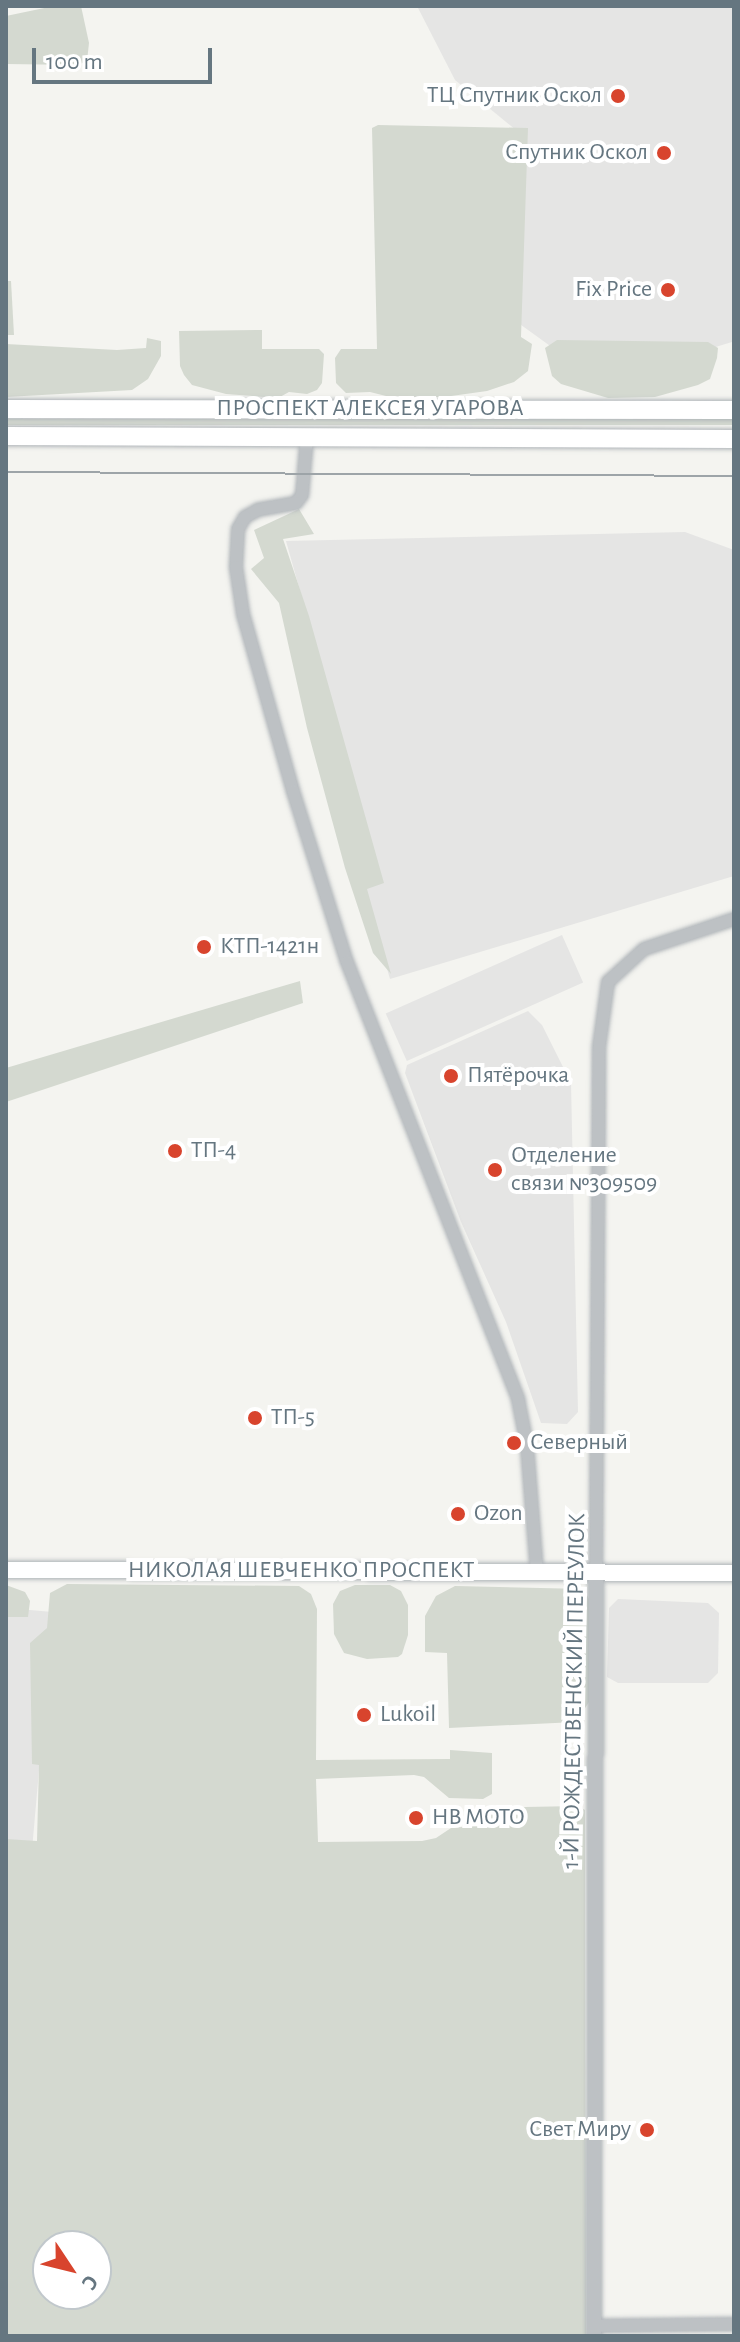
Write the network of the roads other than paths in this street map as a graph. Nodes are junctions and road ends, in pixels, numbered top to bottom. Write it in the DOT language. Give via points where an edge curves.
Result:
graph roads {
  1 [pos="6,409"];
  2 [pos="734,410"];
  3 [pos="6,436"];
  4 [pos="307,437"];
  5 [pos="734,439"];
  6 [pos="734,919"];
  7 [pos="6,1570"];
  8 [pos="537,1572"];
  9 [pos="596,1573"];
  10 [pos="734,1573"];
  11 [pos="734,2324"];
  12 [pos="594,2331"];
  1 -- 2 [label="main road, ПРОСПЕКТ АЛЕКСЕЯ УГАРОВА"];
  3 -- 4 [label="main road, ПРОСПЕКТ АЛЕКСЕЯ УГАРОВА"];
  4 -- 5 [label="main road, ПРОСПЕКТ АЛЕКСЕЯ УГАРОВА"];
  4 -- 8 [label="street" via="302,495 296,503 258,510 238,529 236,567 243,614 347,962 518,1399"];
  6 -- 9 [label="street, 1-Й РОЖДЕСТВЕНСКИЙ ПЕРЕУЛОК" via="644,949 608,982 599,1047"];
  7 -- 8 [label="main road, НИКОЛАЯ ШЕВЧЕНКО ПРОСПЕКТ"];
  8 -- 9 [label="main road, НИКОЛАЯ ШЕВЧЕНКО ПРОСПЕКТ"];
  9 -- 10 [label="main road, НИКОЛАЯ ШЕВЧЕНКО ПРОСПЕКТ"];
  9 -- 12 [label="street, 1-Й РОЖДЕСТВЕНСКИЙ ПЕРЕУЛОК"];
  11 -- 12 [label="street"];
}
